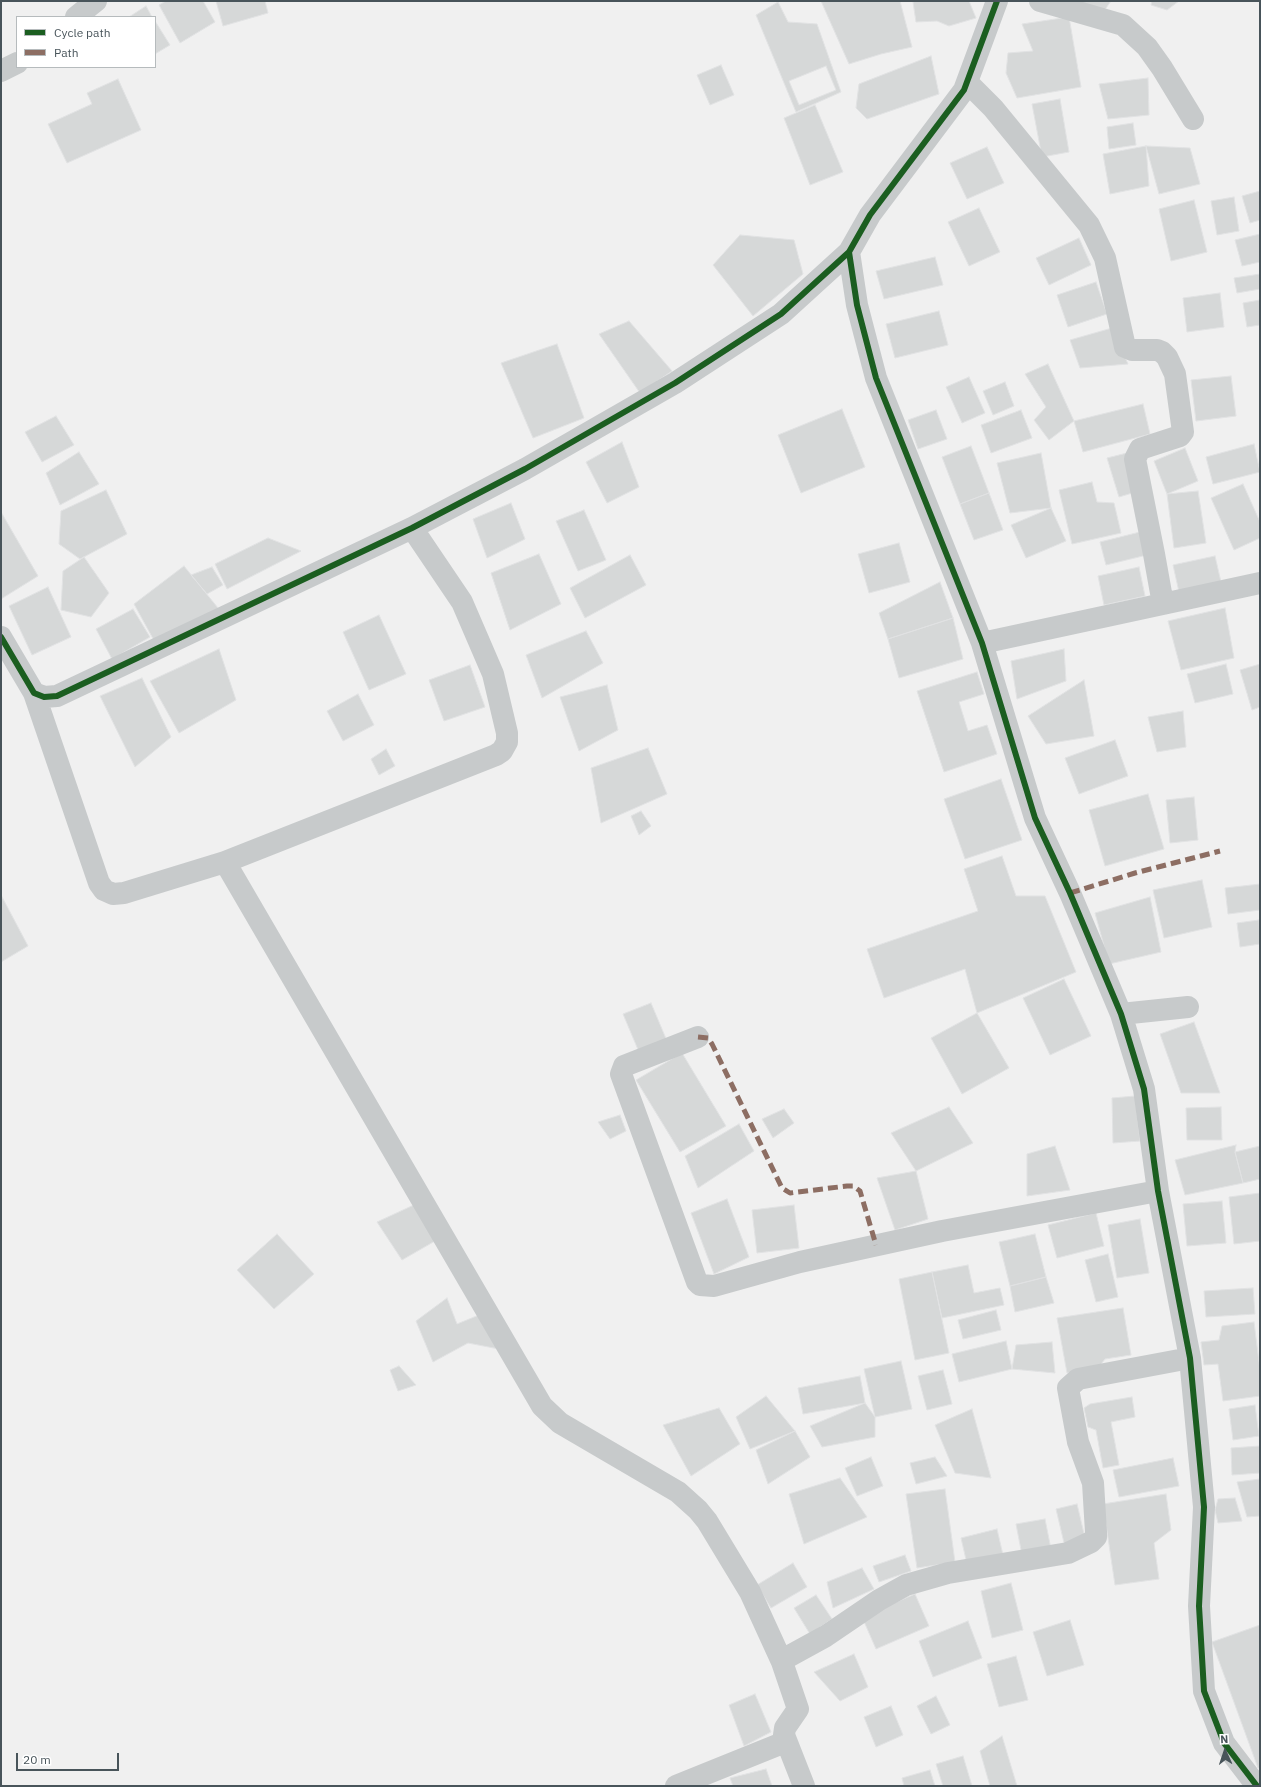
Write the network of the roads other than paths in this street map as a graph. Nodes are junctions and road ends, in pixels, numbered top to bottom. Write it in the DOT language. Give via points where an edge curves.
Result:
graph roads {
  1 [pos="96,1"];
  2 [pos="997,1"];
  3 [pos="1040,1"];
  4 [pos="77,16"];
  5 [pos="16,64"];
  6 [pos="1,71"];
  7 [pos="967,82"];
  8 [pos="1193,119"];
  9 [pos="849,252"];
  10 [pos="412,528"];
  11 [pos="1260,583"];
  12 [pos="1163,604"];
  13 [pos="1,637"];
  14 [pos="982,643"];
  15 [pos="34,693"];
  16 [pos="225,862"];
  17 [pos="1188,1007"];
  18 [pos="1121,1014"];
  19 [pos="698,1037"];
  20 [pos="1158,1191"];
  21 [pos="1190,1358"];
  22 [pos="782,1662"];
  23 [pos="785,1742"];
  24 [pos="676,1786"];
  25 [pos="804,1786"];
  26 [pos="1257,1786"];
  1 -- 4 [label="street"];
  2 -- 7 [label="street"];
  3 -- 8 [label="street" via="1123,25 1147,47"];
  5 -- 6 [label="street"];
  7 -- 9 [label="street" via="964,90 870,215"];
  7 -- 12 [label="street" via="993,108 1090,225 1105,258 1125,347 1132,350 1162,352 1175,374 1183,432 1180,436 1140,449 1135,459"];
  9 -- 10 [label="street" via="781,314 675,382 525,469"];
  9 -- 14 [label="street" via="857,305 876,378"];
  10 -- 15 [label="street" via="57,696 44,697"];
  10 -- 16 [label="street" via="462,602 489,663 507,733 507,742 502,751 496,756"];
  11 -- 12 [label="street"];
  12 -- 14 [label="street"];
  13 -- 15 [label="street"];
  14 -- 18 [label="street" via="1035,818"];
  15 -- 16 [label="street" via="99,883 104,890 113,894 124,893"];
  16 -- 22 [label="street" via="542,1406 560,1423 678,1492 698,1510 750,1592"];
  17 -- 18 [label="street"];
  18 -- 20 [label="street" via="1144,1089"];
  19 -- 20 [label="street" via="624,1066 621,1074 700,1285 714,1286 800,1262 942,1231"];
  20 -- 21 [label="street"];
  21 -- 22 [label="street" via="1078,1379 1068,1388 1078,1442 1093,1483 1096,1537 1091,1542 1068,1553 948,1573 906,1585"];
  21 -- 26 [label="street" via="1204,1507 1199,1606 1204,1691 1224,1743"];
  22 -- 23 [label="street" via="798,1709 784,1728"];
  23 -- 24 [label="street"];
  23 -- 25 [label="street"];
}
